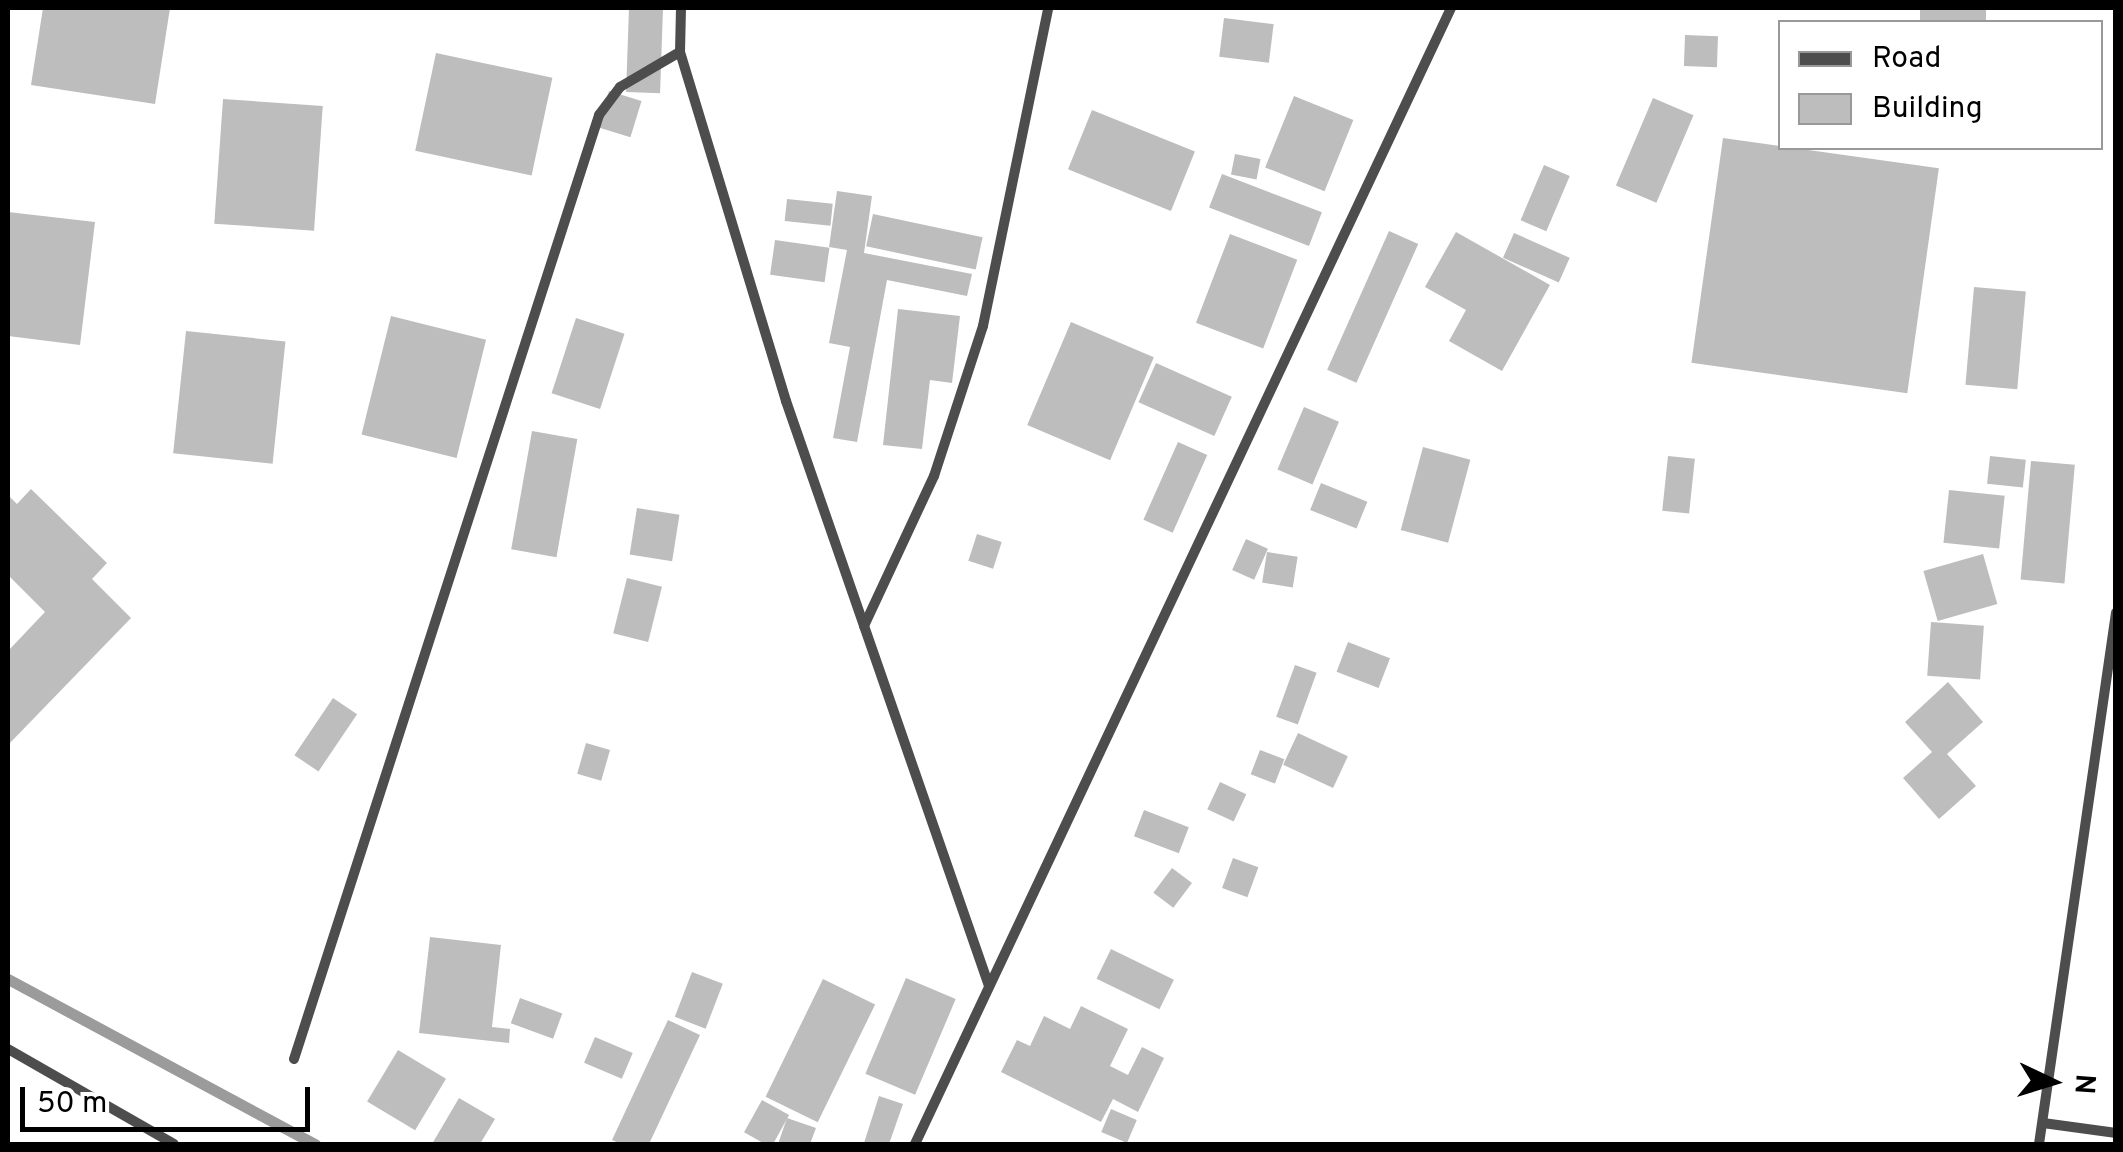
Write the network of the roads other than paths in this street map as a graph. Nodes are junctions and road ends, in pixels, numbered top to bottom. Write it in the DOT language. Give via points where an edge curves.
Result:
graph roads {
  1 [pos="681,8"];
  2 [pos="1048,8"];
  3 [pos="1451,8"];
  4 [pos="680,52"];
  5 [pos="2115,616"];
  6 [pos="864,626"];
  7 [pos="989,987"];
  8 [pos="8,1049"];
  9 [pos="294,1058"];
  10 [pos="2043,1122"];
  11 [pos="2116,1133"];
  12 [pos="174,1144"];
  13 [pos="915,1144"];
  14 [pos="2039,1144"];
  1 -- 4 [label="street"];
  2 -- 6 [label="street" via="983,326 934,476"];
  3 -- 7 [label="street"];
  4 -- 6 [label="street" via="786,401"];
  4 -- 9 [label="street" via="620,87 599,115"];
  5 -- 10 [label="street"];
  6 -- 7 [label="street"];
  7 -- 13 [label="street"];
  8 -- 12 [label="street"];
  10 -- 11 [label="street"];
  10 -- 14 [label="street"];
}
